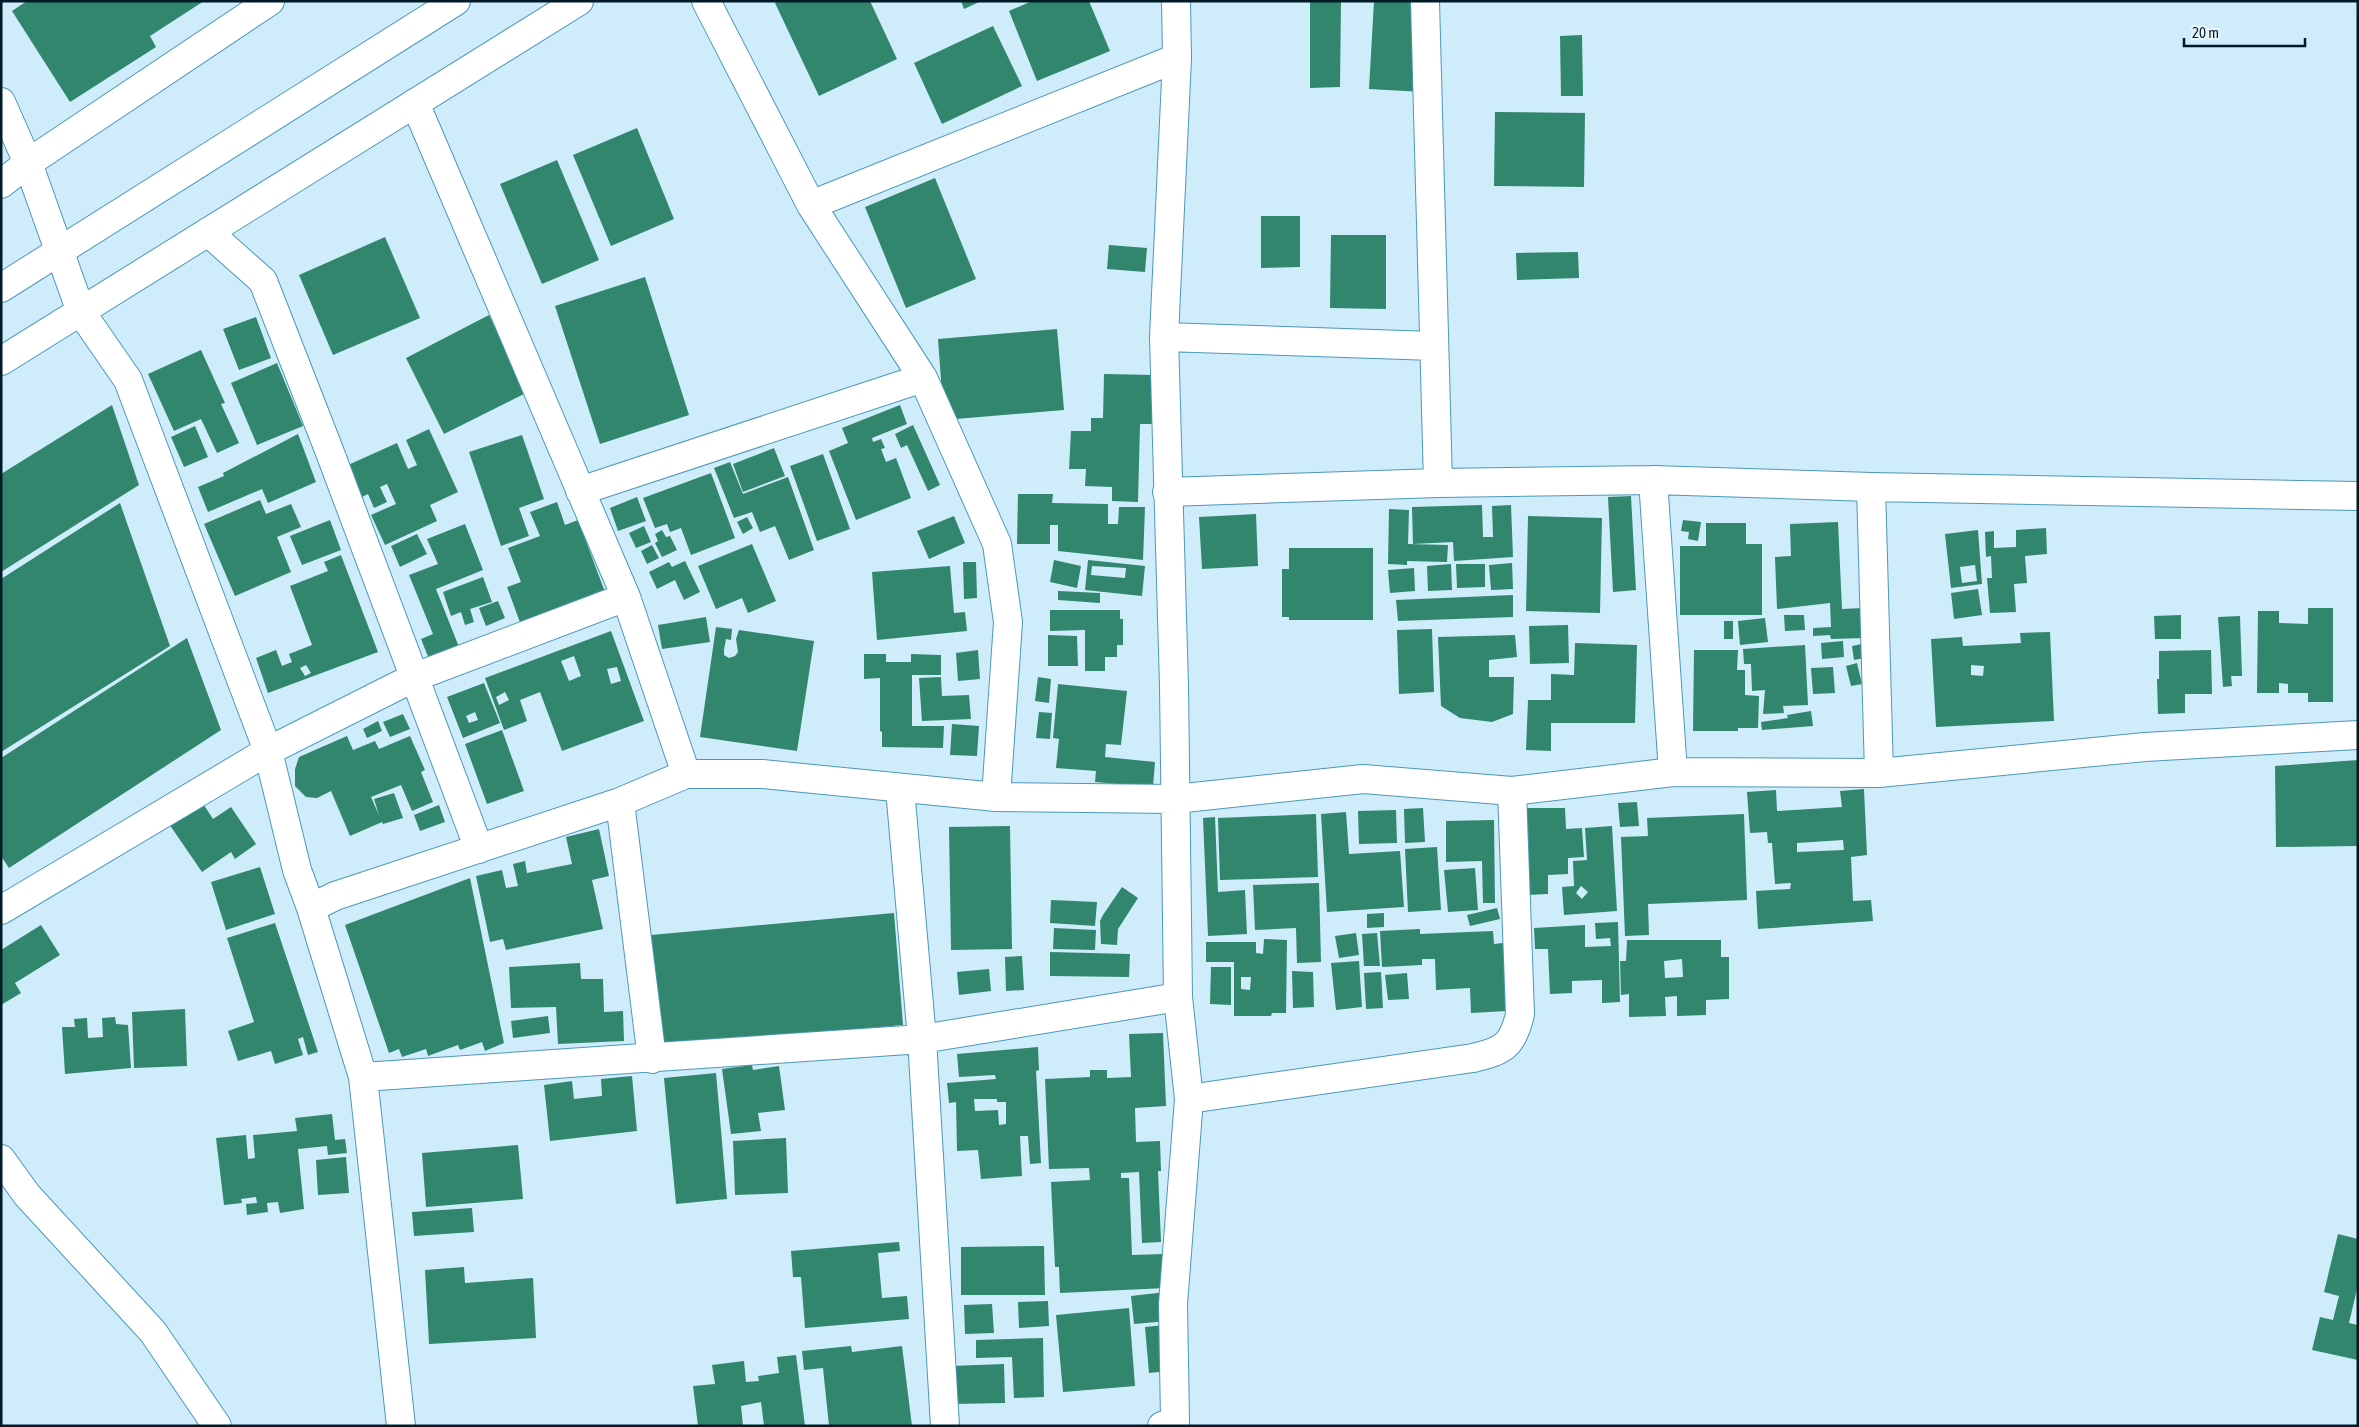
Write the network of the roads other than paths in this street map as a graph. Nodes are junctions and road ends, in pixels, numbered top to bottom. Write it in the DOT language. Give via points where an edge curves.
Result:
graph roads {
  1 [pos="270,1"];
  2 [pos="456,1"];
  3 [pos="579,1"];
  4 [pos="706,1"];
  5 [pos="1176,1"];
  6 [pos="1425,1"];
  7 [pos="1177,58"];
  8 [pos="1,102"];
  9 [pos="414,103"];
  10 [pos="28,163"];
  11 [pos="1,184"];
  12 [pos="812,205"];
  13 [pos="208,232"];
  14 [pos="60,249"];
  15 [pos="1,288"];
  16 [pos="81,312"];
  17 [pos="1164,337"];
  18 [pos="1434,346"];
  19 [pos="1,361"];
  20 [pos="923,378"];
  21 [pos="1653,480"];
  22 [pos="1438,483"];
  23 [pos="1871,487"];
  24 [pos="580,491"];
  25 [pos="1167,492"];
  26 [pos="2358,496"];
  27 [pos="626,597"];
  28 [pos="415,677"];
  29 [pos="2358,735"];
  30 [pos="268,751"];
  31 [pos="1673,772"];
  32 [pos="1878,773"];
  33 [pos="686,774"];
  34 [pos="900,789"];
  35 [pos="1512,791"];
  36 [pos="996,797"];
  37 [pos="1175,799"];
  38 [pos="620,802"];
  39 [pos="479,849"];
  40 [pos="311,908"];
  41 [pos="1,910"];
  42 [pos="1178,996"];
  43 [pos="922,1039"];
  44 [pos="652,1059"];
  45 [pos="363,1077"];
  46 [pos="1189,1098"];
  47 [pos="1,1159"];
  48 [pos="1172,1424"];
  49 [pos="217,1426"];
  50 [pos="401,1426"];
  51 [pos="945,1426"];
  1 -- 10 [label="main road"];
  2 -- 14 [label="main road"];
  3 -- 9 [label="main road"];
  4 -- 12 [label="main road"];
  5 -- 7 [label="main road"];
  6 -- 18 [label="main road"];
  7 -- 12 [label="main road"];
  7 -- 17 [label="main road"];
  8 -- 10 [label="main road"];
  9 -- 13 [label="main road"];
  9 -- 24 [label="main road"];
  10 -- 11 [label="main road"];
  10 -- 14 [label="main road"];
  12 -- 20 [label="main road"];
  13 -- 16 [label="main road"];
  13 -- 28 [label="main road" via="263,281"];
  14 -- 15 [label="main road"];
  14 -- 16 [label="main road"];
  16 -- 19 [label="main road"];
  16 -- 30 [label="main road" via="128,380"];
  17 -- 18 [label="main road"];
  17 -- 25 [label="main road"];
  18 -- 22 [label="main road"];
  20 -- 24 [label="main road"];
  20 -- 36 [label="main road" via="997,544 1008,622"];
  21 -- 22 [label="main road"];
  21 -- 23 [label="main road"];
  21 -- 31 [label="main road"];
  22 -- 25 [label="main road"];
  23 -- 26 [label="main road"];
  23 -- 32 [label="main road"];
  24 -- 27 [label="main road"];
  25 -- 37 [label="main road"];
  27 -- 28 [label="main road"];
  27 -- 33 [label="main road"];
  28 -- 30 [label="main road"];
  28 -- 39 [label="main road"];
  29 -- 32 [label="main road" via="2145,747"];
  30 -- 40 [label="main road" via="297,870"];
  30 -- 41 [label="main road"];
  31 -- 32 [label="main road"];
  31 -- 35 [label="main road"];
  33 -- 34 [label="main road" via="762,774"];
  33 -- 38 [label="main road"];
  34 -- 36 [label="main road"];
  34 -- 43 [label="main road"];
  35 -- 37 [label="main road" via="1363,779"];
  35 -- 46 [label="main road" via="1520,1014 1516,1030 1504,1047 1494,1054 1474,1058"];
  36 -- 37 [label="main road"];
  37 -- 42 [label="main road"];
  38 -- 39 [label="main road"];
  38 -- 44 [label="main road"];
  39 -- 40 [label="main road" via="335,896"];
  40 -- 45 [label="main road"];
  42 -- 43 [label="main road"];
  42 -- 46 [label="main road"];
  43 -- 44 [label="main road"];
  43 -- 51 [label="main road"];
  44 -- 45 [label="main road"];
  45 -- 50 [label="main road"];
  46 -- 48 [label="main road" via="1173,1304"];
  47 -- 49 [label="main road" via="27,1195 152,1332"];
}
